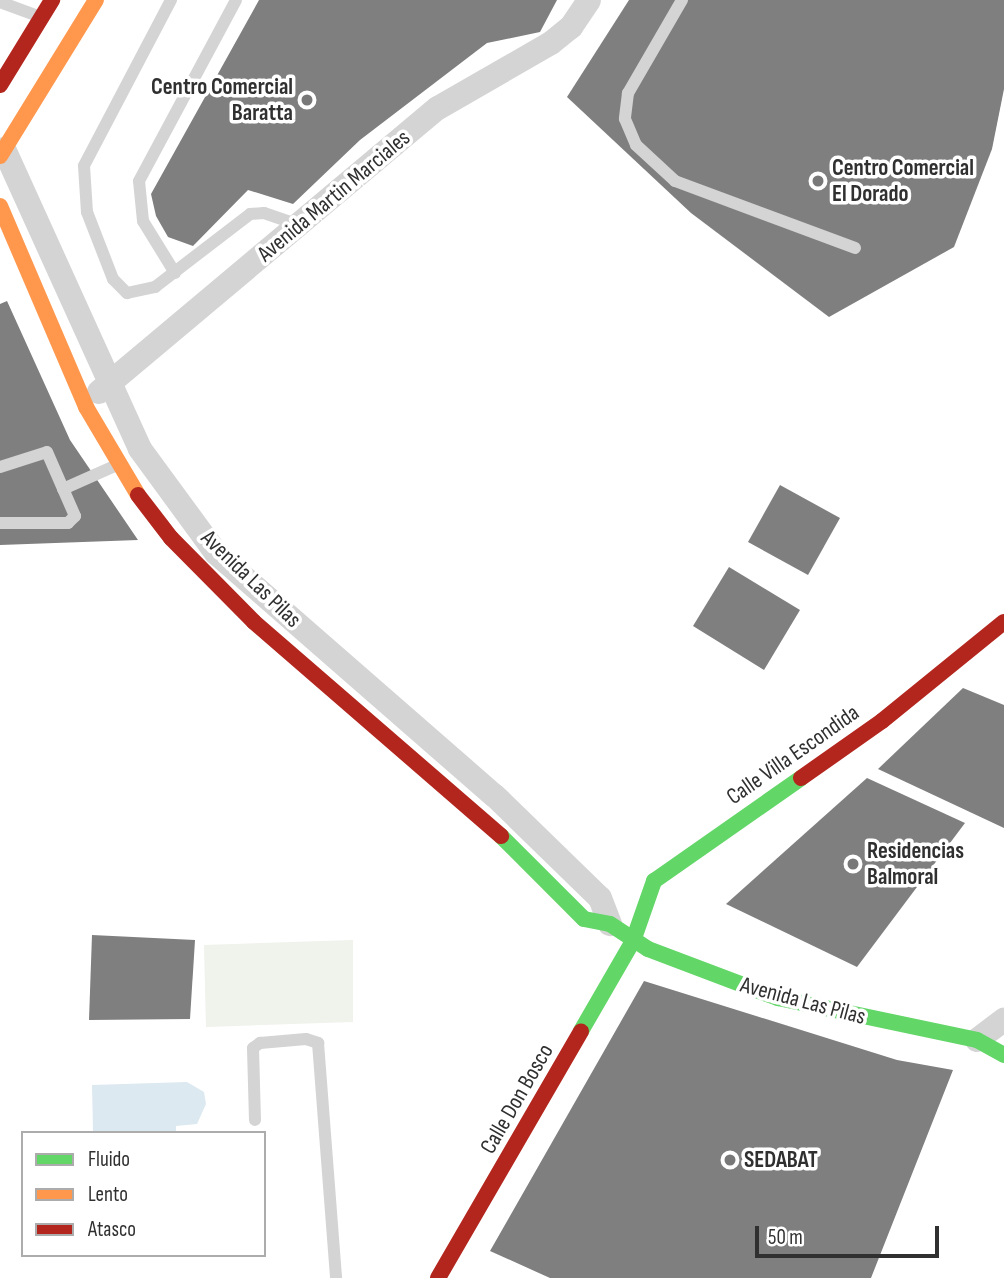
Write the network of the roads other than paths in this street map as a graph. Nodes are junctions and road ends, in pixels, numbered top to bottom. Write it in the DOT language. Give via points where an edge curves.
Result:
graph roads {
  1 [pos="52,0"];
  2 [pos="96,0"];
  3 [pos="171,0"];
  4 [pos="236,0"];
  5 [pos="589,0"];
  6 [pos="682,0"];
  7 [pos="0,2"];
  8 [pos="41,18"];
  9 [pos="0,85"];
  10 [pos="1,149"];
  11 [pos="0,206"];
  12 [pos="299,225"];
  13 [pos="855,248"];
  14 [pos="175,273"];
  15 [pos="110,385"];
  16 [pos="84,403"];
  17 [pos="118,465"];
  18 [pos="0,467"];
  19 [pos="63,489"];
  20 [pos="0,523"];
  21 [pos="1004,622"];
  22 [pos="610,924"];
  23 [pos="633,941"];
  24 [pos="1004,1020"];
  25 [pos="977,1040"];
  26 [pos="1004,1055"];
  27 [pos="255,1120"];
  28 [pos="336,1278"];
  29 [pos="438,1278"];
  1 -- 8 [label="street"];
  2 -- 10 [label="street"];
  3 -- 14 [label="lane" via="90,151 82,183 97,240 119,289 140,294"];
  4 -- 14 [label="lane" via="139,181 143,221"];
  5 -- 12 [label="street, Avenida Martin Marciales" via="570,27 551,43 438,108"];
  6 -- 13 [label="lane" via="628,93 625,119 636,145 675,181"];
  7 -- 8 [label="lane"];
  8 -- 9 [label="street"];
  10 -- 15 [label="street, Avenida Las Pilas"];
  11 -- 16 [label="street, Avenida Las Pilas"];
  12 -- 14 [label="lane" via="264,213 250,214"];
  12 -- 15 [label="street, Avenida Martin Marciales"];
  15 -- 16 [label="street, Avenida Martin Marciales"];
  15 -- 22 [label="street, Avenida Las Pilas" via="140,449 216,553 476,778 600,898"];
  16 -- 17 [label="street, Avenida Las Pilas"];
  17 -- 19 [label="lane"];
  17 -- 22 [label="street, Avenida Las Pilas" via="171,538 218,590 481,816 584,919"];
  18 -- 19 [label="lane" via="47,452"];
  19 -- 20 [label="lane" via="75,516 68,523"];
  21 -- 23 [label="street, Calle Villa Escondida" via="881,722 654,881"];
  22 -- 23 [label="street, Avenida Las Pilas"];
  23 -- 25 [label="street, Avenida Las Pilas" via="778,998"];
  23 -- 29 [label="street, Calle Don Bosco"];
  24 -- 25 [label="street"];
  25 -- 26 [label="street, Avenida Las Pilas"];
  27 -- 28 [label="lane" via="253,1048 260,1043 306,1039 318,1043"];
}
